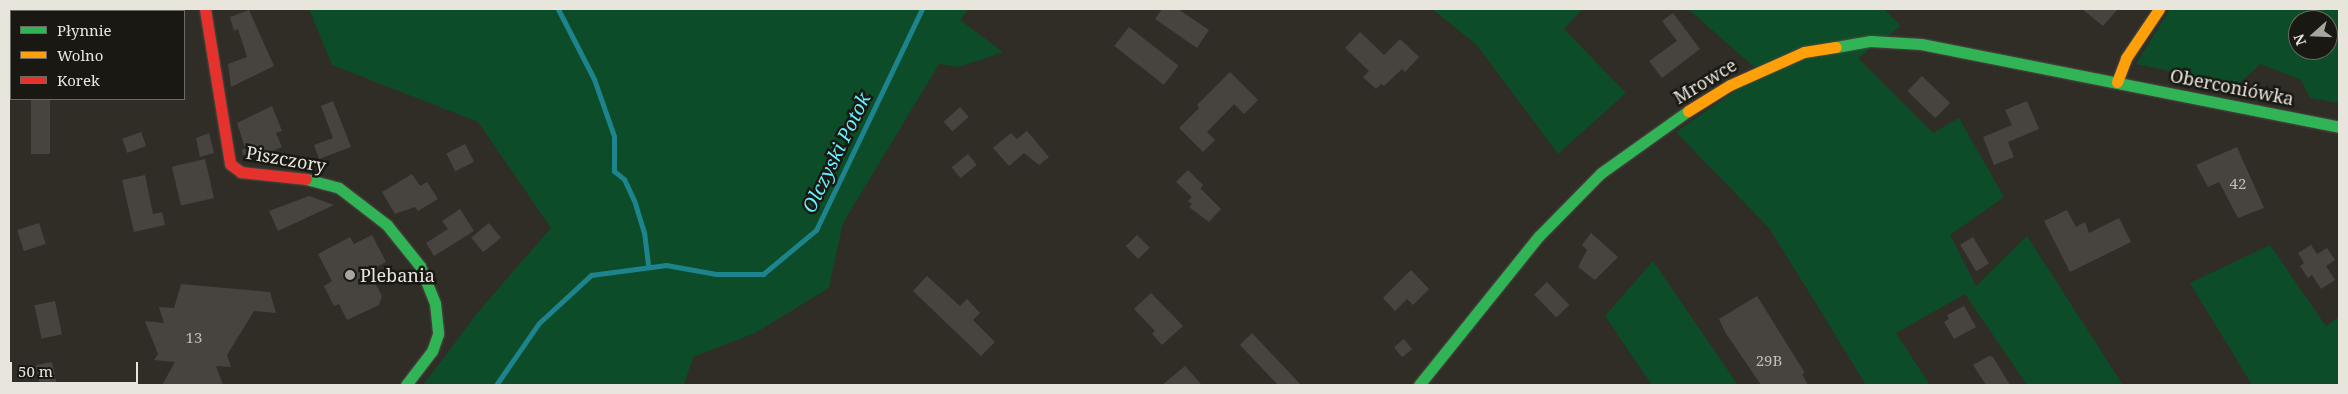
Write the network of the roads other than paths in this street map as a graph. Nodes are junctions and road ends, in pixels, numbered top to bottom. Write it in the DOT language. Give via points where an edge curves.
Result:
graph roads {
  1 [pos="205,9"];
  2 [pos="2159,9"];
  3 [pos="2117,82"];
  4 [pos="2339,127"];
  5 [pos="406,385"];
  6 [pos="1419,385"];
  1 -- 5 [label="street, Piszczory" via="230,164 241,172 320,180 339,188 387,225 420,266 435,304 438,334 432,351"];
  2 -- 3 [label="street" via="2126,58"];
  3 -- 4 [label="street, Oberconiówka"];
  3 -- 6 [label="street, Mrowce" via="1963,50 1894,42 1842,44 1775,62 1689,110 1635,146 1591,182 1539,236"];
}
